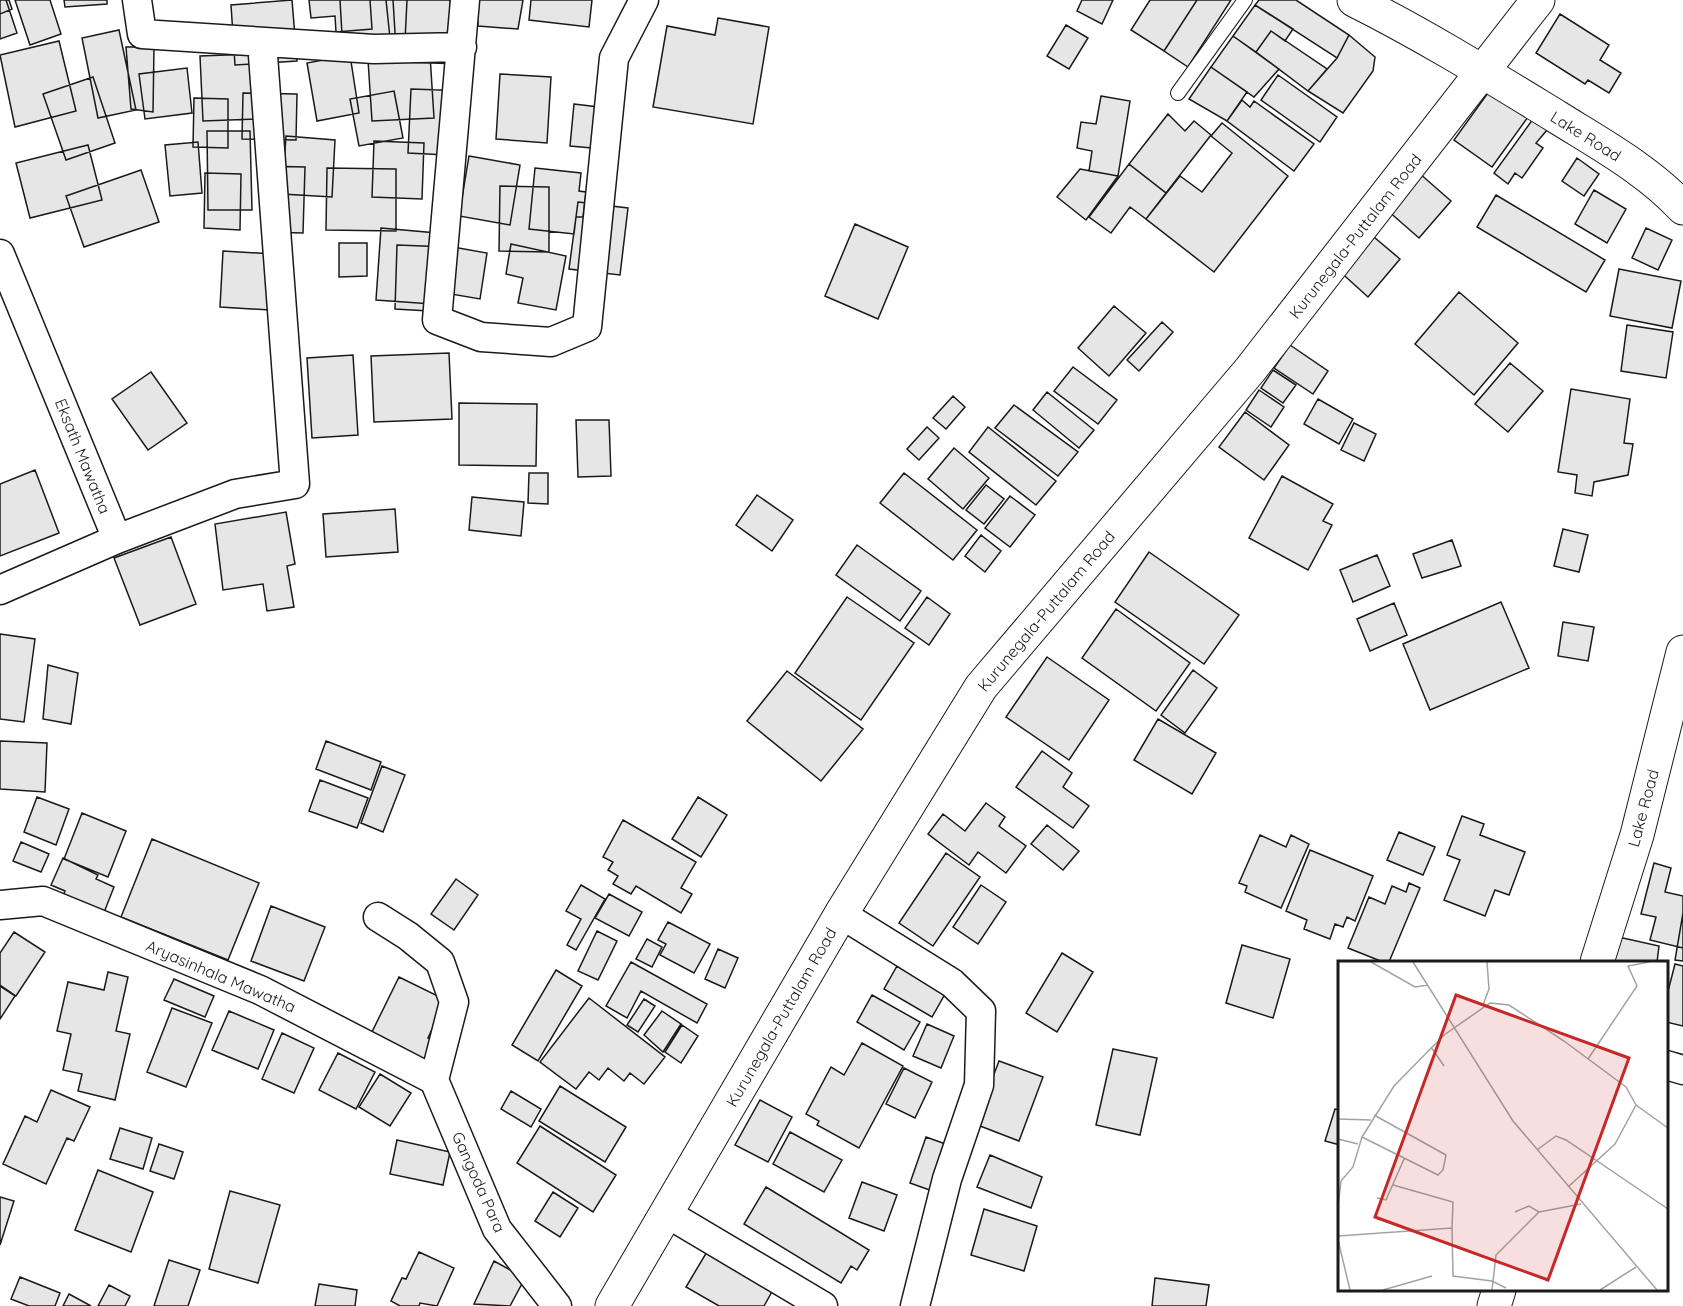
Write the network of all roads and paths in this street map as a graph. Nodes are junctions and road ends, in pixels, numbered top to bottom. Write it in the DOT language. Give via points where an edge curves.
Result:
graph roads {
  1 [pos="136,0"];
  2 [pos="465,0"];
  3 [pos="644,0"];
  4 [pos="1245,0"];
  5 [pos="1354,0"];
  6 [pos="1538,0"];
  7 [pos="262,42"];
  8 [pos="462,48"];
  9 [pos="1484,72"];
  10 [pos="1178,93"];
  11 [pos="1683,207"];
  12 [pos="0,254"];
  13 [pos="117,539"];
  14 [pos="0,590"];
  15 [pos="1683,652"];
  16 [pos="0,905"];
  17 [pos="841,914"];
  18 [pos="378,917"];
  19 [pos="1598,961"];
  20 [pos="1668,1066"];
  21 [pos="1683,1070"];
  22 [pos="434,1080"];
  23 [pos="668,1214"];
  24 [pos="1499,1291"];
  25 [pos="557,1306"];
  26 [pos="612,1306"];
  27 [pos="823,1306"];
  28 [pos="915,1306"];
  29 [pos="1494,1306"];
  1 -- 7 [label="street" via="142,34"];
  2 -- 8 [label="street"];
  3 -- 8 [label="street" via="614,58 587,327 551,342 481,337 437,320"];
  4 -- 10 [label="lane"];
  5 -- 9 [label="main road, Lake Road"];
  6 -- 9 [label="main road, Kurunegala-Puttalam Road"];
  7 -- 8 [label="street" via="374,49"];
  7 -- 13 [label="street" via="295,484 235,495"];
  9 -- 11 [label="main road, Lake Road" via="1620,156"];
  9 -- 17 [label="main road, Kurunegala-Puttalam Road" via="1250,370 981,687"];
  12 -- 13 [label="street, Eksath Mawatha"];
  13 -- 14 [label="street"];
  15 -- 19 [label="main road, Lake Road" via="1637,835"];
  16 -- 22 [label="street, Aryasinhala Mawatha" via="43,901 260,990"];
  17 -- 23 [label="main road, Kurunegala-Puttalam Road"];
  17 -- 28 [label="street" via="952,983 981,1011 979,1085 947,1179"];
  18 -- 22 [label="street" via="440,962 454,1002"];
  20 -- 21 [label="street"];
  22 -- 25 [label="street, Gangoda Para" via="497,1229"];
  23 -- 26 [label="main road, Kurunegala-Puttalam Road"];
  23 -- 27 [label="street"];
  24 -- 29 [label="main road"];
}
